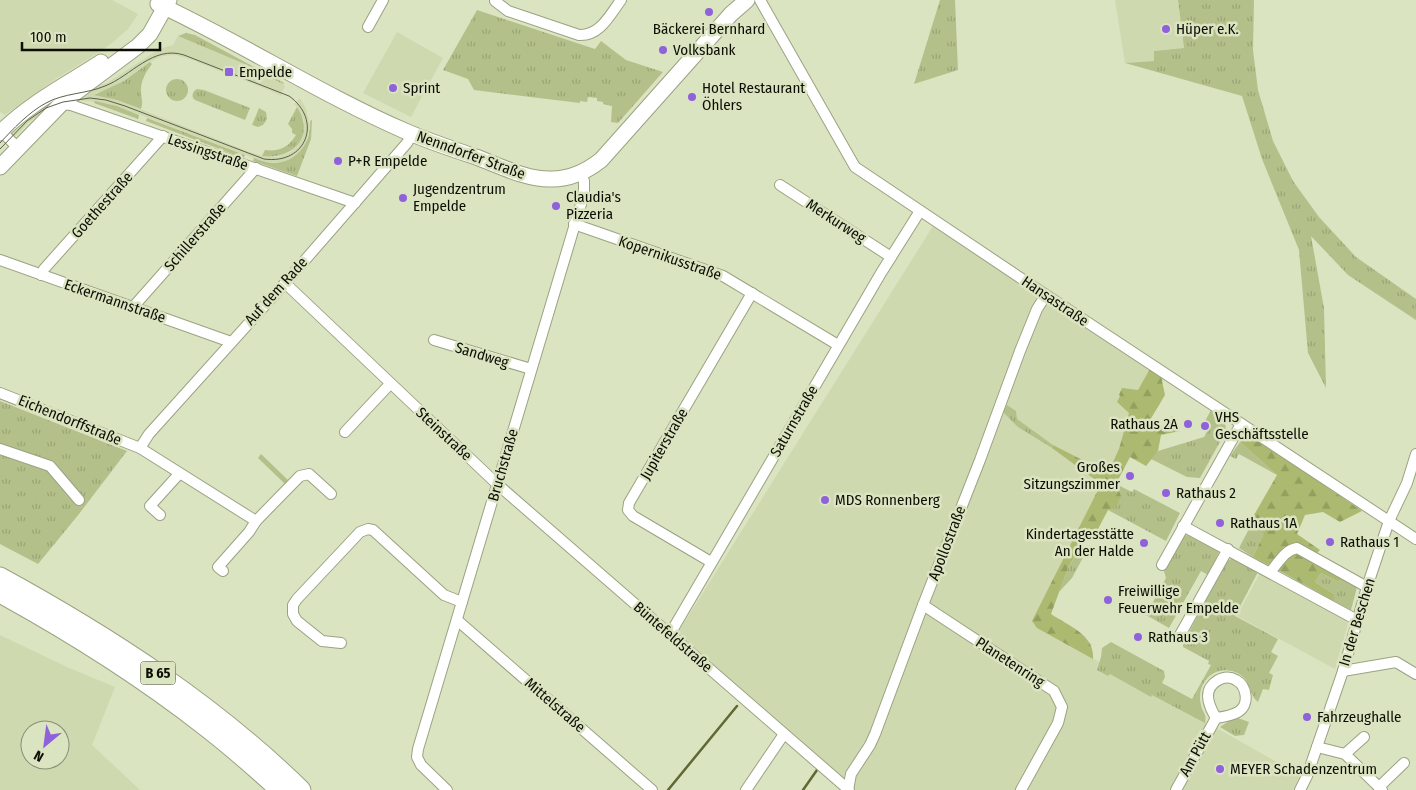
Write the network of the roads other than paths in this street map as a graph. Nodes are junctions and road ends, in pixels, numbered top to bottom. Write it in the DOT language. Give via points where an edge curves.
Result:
graph roads {
  1 [pos="383,0"];
  2 [pos="495,0"];
  3 [pos="621,0"];
  4 [pos="747,0"];
  5 [pos="760,0"];
  6 [pos="161,2"];
  7 [pos="368,27"];
  8 [pos="61,104"];
  9 [pos="0,132"];
  10 [pos="412,134"];
  11 [pos="163,136"];
  12 [pos="17,148"];
  13 [pos="0,167"];
  14 [pos="256,168"];
  15 [pos="581,173"];
  16 [pos="780,185"];
  17 [pos="355,202"];
  18 [pos="920,211"];
  19 [pos="574,224"];
  20 [pos="891,257"];
  21 [pos="0,260"];
  22 [pos="41,275"];
  23 [pos="285,283"];
  24 [pos="752,293"];
  25 [pos="1046,296"];
  26 [pos="134,306"];
  27 [pos="434,340"];
  28 [pos="230,342"];
  29 [pos="838,346"];
  30 [pos="531,369"];
  31 [pos="390,384"];
  32 [pos="0,393"];
  33 [pos="1241,424"];
  34 [pos="345,432"];
  35 [pos="140,448"];
  36 [pos="0,449"];
  37 [pos="1416,454"];
  38 [pos="179,474"];
  39 [pos="497,484"];
  40 [pos="331,494"];
  41 [pos="79,500"];
  42 [pos="160,515"];
  43 [pos="1389,521"];
  44 [pos="256,522"];
  45 [pos="1183,526"];
  46 [pos="1416,539"];
  47 [pos="1228,549"];
  48 [pos="711,562"];
  49 [pos="1162,565"];
  50 [pos="223,571"];
  51 [pos="1270,572"];
  52 [pos="0,576"];
  53 [pos="1367,587"];
  54 [pos="0,593"];
  55 [pos="462,602"];
  56 [pos="923,605"];
  57 [pos="457,620"];
  58 [pos="1357,620"];
  59 [pos="670,634"];
  60 [pos="1180,635"];
  61 [pos="341,643"];
  62 [pos="1343,671"];
  63 [pos="1416,674"];
  64 [pos="1216,718"];
  65 [pos="784,734"];
  66 [pos="1364,737"];
  67 [pos="1317,747"];
  68 [pos="1345,754"];
  69 [pos="1404,762"];
  70 [pos="1381,788"];
  71 [pos="280,790"];
  72 [pos="301,790"];
  73 [pos="447,790"];
  74 [pos="652,790"];
  75 [pos="746,790"];
  76 [pos="848,790"];
  77 [pos="1021,790"];
  78 [pos="1176,790"];
  79 [pos="1300,790"];
  1 -- 7 [label="street"];
  2 -- 3 [label="street" via="508,11 579,35 597,31"];
  4 -- 15 [label="street, Nenndorfer Straße" via="601,160"];
  5 -- 18 [label="street, Hansastraße" via="855,167"];
  6 -- 8 [label="street" via="150,34"];
  6 -- 9 [label="street" via="130,41 32,105"];
  6 -- 10 [label="street, Nenndorfer Straße" via="359,109"];
  8 -- 11 [label="street, Lessingstraße"];
  8 -- 12 [label="street"];
  9 -- 12 [label="street"];
  10 -- 15 [label="street, Nenndorfer Straße" via="540,179 567,178"];
  10 -- 17 [label="street, Auf dem Rade"];
  11 -- 14 [label="street, Lessingstraße"];
  11 -- 22 [label="street, Goethestraße"];
  12 -- 13 [label="street"];
  14 -- 17 [label="street, Lessingstraße"];
  14 -- 26 [label="street, Schillerstraße"];
  15 -- 19 [label="street, Bruchstraße" via="584,194"];
  16 -- 20 [label="street, Merkurweg"];
  17 -- 23 [label="street, Auf dem Rade"];
  18 -- 20 [label="street, Saturnstraße"];
  18 -- 25 [label="street, Hansastraße"];
  19 -- 24 [label="street, Kopernikusstraße" via="723,276"];
  19 -- 30 [label="street, Bruchstraße"];
  20 -- 29 [label="street, Saturnstraße"];
  21 -- 22 [label="street, Eckermannstraße"];
  22 -- 26 [label="street, Eckermannstraße"];
  23 -- 28 [label="street, Auf dem Rade"];
  23 -- 31 [label="street, Steinstraße"];
  24 -- 29 [label="street, Kopernikusstraße"];
  24 -- 48 [label="street, Jupiterstraße" via="629,503 628,510 633,516"];
  25 -- 33 [label="street, Hansastraße"];
  25 -- 56 [label="street, Apollostraße" via="1020,351"];
  26 -- 28 [label="street, Eckermannstraße"];
  27 -- 30 [label="street, Sandweg"];
  28 -- 35 [label="street, Auf dem Rade"];
  29 -- 48 [label="street, Saturnstraße"];
  30 -- 39 [label="street, Bruchstraße"];
  31 -- 34 [label="street"];
  31 -- 39 [label="street, Steinstraße"];
  32 -- 35 [label="street, Eichendorffstraße"];
  33 -- 43 [label="street, Hansastraße"];
  33 -- 45 [label="street"];
  35 -- 38 [label="street, Eichendorffstraße"];
  36 -- 41 [label="street" via="50,466"];
  37 -- 43 [label="street, In der Beschen" via="1398,506"];
  38 -- 42 [label="street" via="150,506"];
  38 -- 44 [label="street, Eichendorffstraße"];
  39 -- 55 [label="street, Bruchstraße"];
  39 -- 59 [label="street, Büntefeldstraße"];
  40 -- 44 [label="street" via="309,474 300,476"];
  43 -- 46 [label="street, Hansastraße"];
  43 -- 53 [label="street, In der Beschen"];
  44 -- 50 [label="street" via="218,567"];
  45 -- 47 [label="street"];
  45 -- 49 [label="street"];
  47 -- 51 [label="street"];
  47 -- 60 [label="street"];
  48 -- 59 [label="street, Saturnstraße"];
  51 -- 53 [label="street" via="1283,555 1296,548"];
  51 -- 58 [label="street"];
  52 -- 72 [label="highway, B 65" via="99,634 169,681 249,743"];
  53 -- 58 [label="street, In der Beschen"];
  54 -- 71 [label="highway, B 65" via="160,692"];
  55 -- 57 [label="street, Bruchstraße"];
  55 -- 61 [label="street" via="444,595 373,530 368,529 360,532 293,605 292,614 303,626 322,641"];
  56 -- 76 [label="street, Apollostraße" via="875,734 850,774"];
  56 -- 77 [label="street, Planetenring" via="1054,691 1062,707 1058,723"];
  57 -- 73 [label="street, Bruchstraße" via="417,757"];
  57 -- 74 [label="street, Mittelstraße"];
  58 -- 62 [label="street, In der Beschen"];
  59 -- 65 [label="street, Büntefeldstraße"];
  62 -- 63 [label="street" via="1396,662"];
  62 -- 67 [label="street, In der Beschen"];
  64 -- 78 [label="street, Am Pütt"];
  65 -- 75 [label="street"];
  65 -- 76 [label="street, Büntefeldstraße"];
  66 -- 68 [label="street"];
  67 -- 68 [label="street"];
  67 -- 79 [label="street, In der Beschen"];
  68 -- 70 [label="street"];
  69 -- 70 [label="street"];
}
